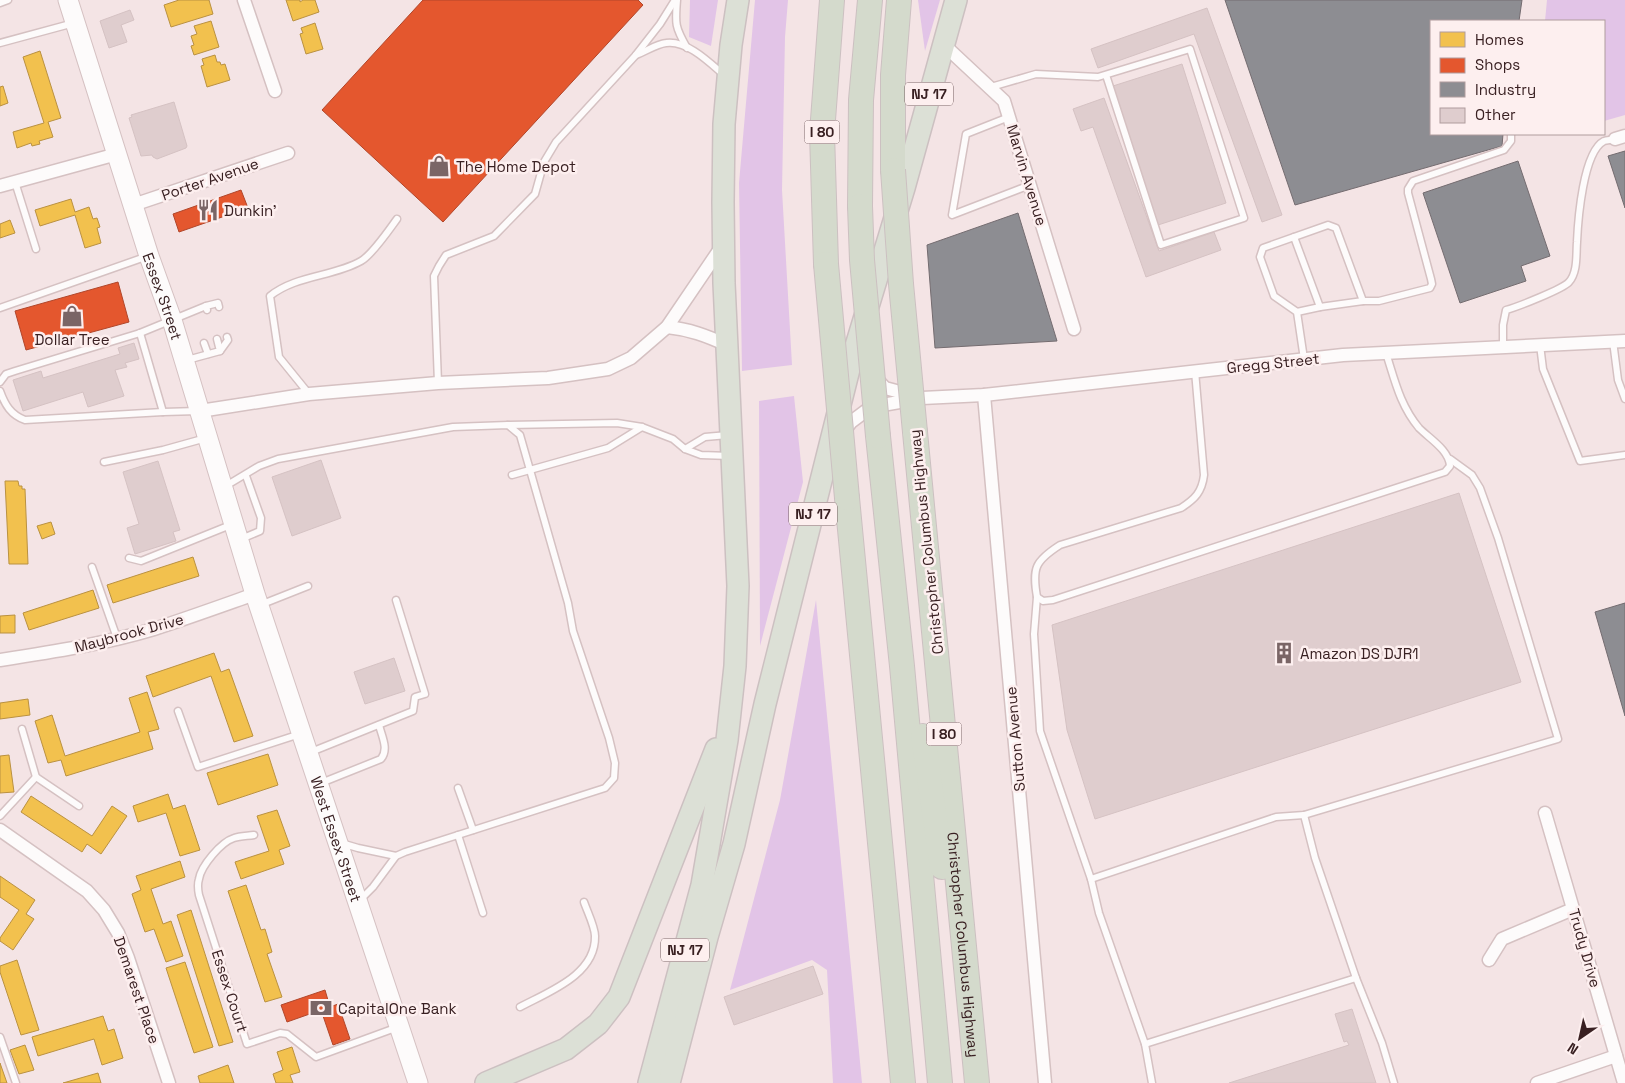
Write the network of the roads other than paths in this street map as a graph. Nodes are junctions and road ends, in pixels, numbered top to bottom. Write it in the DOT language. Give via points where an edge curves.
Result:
graph roads {
  1 [pos="8,0"];
  2 [pos="68,0"];
  3 [pos="244,0"];
  4 [pos="676,0"];
  5 [pos="738,0"];
  6 [pos="832,0"];
  7 [pos="870,0"];
  8 [pos="899,0"];
  9 [pos="956,0"];
  10 [pos="0,3"];
  11 [pos="75,23"];
  12 [pos="0,43"];
  13 [pos="943,44"];
  14 [pos="688,48"];
  15 [pos="635,56"];
  16 [pos="1106,75"];
  17 [pos="728,78"];
  18 [pos="991,87"];
  19 [pos="275,91"];
  20 [pos="1009,117"];
  21 [pos="1511,135"];
  22 [pos="1620,137"];
  23 [pos="288,153"];
  24 [pos="117,154"];
  25 [pos="15,182"];
  26 [pos="1030,184"];
  27 [pos="0,186"];
  28 [pos="133,205"];
  29 [pos="397,219"];
  30 [pos="1294,237"];
  31 [pos="723,244"];
  32 [pos="36,249"];
  33 [pos="149,256"];
  34 [pos="1363,301"];
  35 [pos="219,307"];
  36 [pos="1320,307"];
  37 [pos="0,308"];
  38 [pos="1297,312"];
  39 [pos="172,320"];
  40 [pos="667,327"];
  41 [pos="1074,329"];
  42 [pos="140,333"];
  43 [pos="227,337"];
  44 [pos="216,339"];
  45 [pos="1619,341"];
  46 [pos="204,343"];
  47 [pos="857,344"];
  48 [pos="727,345"];
  49 [pos="1540,345"];
  50 [pos="1503,347"];
  51 [pos="220,351"];
  52 [pos="1386,353"];
  53 [pos="208,354"];
  54 [pos="1304,359"];
  55 [pos="183,361"];
  56 [pos="1195,371"];
  57 [pos="0,382"];
  58 [pos="438,383"];
  59 [pos="0,390"];
  60 [pos="309,394"];
  61 [pos="984,394"];
  62 [pos="922,398"];
  63 [pos="1625,399"];
  64 [pos="162,412"];
  65 [pos="200,412"];
  66 [pos="508,425"];
  67 [pos="642,427"];
  68 [pos="732,435"];
  69 [pos="207,437"];
  70 [pos="685,449"];
  71 [pos="828,454"];
  72 [pos="1625,455"];
  73 [pos="732,456"];
  74 [pos="1450,459"];
  75 [pos="104,462"];
  76 [pos="530,470"];
  77 [pos="512,475"];
  78 [pos="246,476"];
  79 [pos="223,488"];
  80 [pos="236,532"];
  81 [pos="129,558"];
  82 [pos="92,567"];
  83 [pos="308,586"];
  84 [pos="1036,597"];
  85 [pos="257,600"];
  86 [pos="396,600"];
  87 [pos="117,638"];
  88 [pos="0,660"];
  89 [pos="902,666"];
  90 [pos="178,711"];
  91 [pos="730,714"];
  92 [pos="379,725"];
  93 [pos="22,729"];
  94 [pos="301,734"];
  95 [pos="308,753"];
  96 [pos="36,777"];
  97 [pos="318,784"];
  98 [pos="458,788"];
  99 [pos="79,806"];
  100 [pos="1545,813"];
  101 [pos="1304,815"];
  102 [pos="0,816"];
  103 [pos="0,830"];
  104 [pos="473,830"];
  105 [pos="254,835"];
  106 [pos="458,835"];
  107 [pos="336,841"];
  108 [pos="396,856"];
  109 [pos="1091,880"];
  110 [pos="357,902"];
  111 [pos="584,902"];
  112 [pos="1573,909"];
  113 [pos="484,913"];
  114 [pos="1488,960"];
  115 [pos="1356,978"];
  116 [pos="520,1007"];
  117 [pos="399,1027"];
  118 [pos="972,1035"];
  119 [pos="0,1037"];
  120 [pos="1145,1044"];
  121 [pos="1616,1056"];
  122 [pos="16,1083"];
  123 [pos="169,1083"];
  124 [pos="418,1083"];
  125 [pos="486,1083"];
  126 [pos="649,1083"];
  127 [pos="669,1083"];
  128 [pos="903,1083"];
  129 [pos="940,1083"];
  130 [pos="977,1083"];
  131 [pos="1045,1083"];
  132 [pos="1152,1083"];
  133 [pos="1394,1083"];
  134 [pos="1537,1083"];
  135 [pos="1624,1083"];
  1 -- 10 [label="lane"];
  2 -- 11 [label="main road, Essex Street"];
  3 -- 19 [label="street"];
  4 -- 14 [label="lane" via="675,21"];
  4 -- 15 [label="lane"];
  5 -- 17 [label="highway, NJ 17"];
  6 -- 128 [label="highway, I 80, bridge" via="822,133 826,264"];
  7 -- 89 [label="highway, I 80, bridge" via="861,100 862,260"];
  8 -- 118 [label="highway, Christopher Columbus Highway / I 80, bridge" via="893,75 893,170 900,276"];
  9 -- 13 [label="highway, NJ 17"];
  11 -- 12 [label="lane"];
  11 -- 24 [label="main road, Essex Street"];
  13 -- 18 [label="street, Marvin Avenue"];
  13 -- 47 [label="highway, NJ 17"];
  14 -- 15 [label="lane" via="665,43"];
  14 -- 17 [label="lane"];
  15 -- 58 [label="lane" via="556,142 544,162 535,194 494,236 446,255 438,266 434,276"];
  16 -- 16 [label="lane" via="1190,49 1244,218 1161,245"];
  16 -- 18 [label="lane" via="1098,78 1036,74"];
  17 -- 31 [label="highway, NJ 17" via="724,124"];
  18 -- 20 [label="street, Marvin Avenue" via="1004,101"];
  20 -- 26 [label="street, Marvin Avenue"];
  20 -- 26 [label="lane" via="966,134 952,215"];
  21 -- 34 [label="lane" via="1504,150 1409,185 1408,193 1432,284 1430,288 1379,301"];
  22 -- 50 [label="lane" via="1604,141 1594,150 1583,185 1575,268 1569,283 1506,310"];
  23 -- 28 [label="street, Porter Avenue"];
  24 -- 25 [label="street"];
  24 -- 28 [label="main road, Essex Street"];
  25 -- 27 [label="street"];
  25 -- 32 [label="lane"];
  26 -- 41 [label="street, Marvin Avenue"];
  28 -- 33 [label="main road, Essex Street"];
  29 -- 60 [label="lane" via="363,260 279,288 270,296 280,357"];
  30 -- 34 [label="lane" via="1328,225 1336,228"];
  30 -- 36 [label="lane"];
  30 -- 38 [label="lane" via="1263,248 1260,257 1274,296"];
  31 -- 40 [label="street"];
  31 -- 48 [label="highway, NJ 17"];
  33 -- 37 [label="lane"];
  33 -- 39 [label="main road, Essex Street"];
  34 -- 36 [label="lane"];
  35 -- 39 [label="lane" via="218,303"];
  36 -- 38 [label="lane"];
  38 -- 54 [label="lane"];
  39 -- 42 [label="lane"];
  39 -- 55 [label="main road, Essex Street"];
  40 -- 48 [label="street" via="701,333"];
  40 -- 58 [label="street" via="631,358 608,369 548,378"];
  42 -- 57 [label="lane" via="6,374"];
  42 -- 64 [label="lane"];
  43 -- 51 [label="lane"];
  44 -- 51 [label="lane"];
  45 -- 49 [label="street, Gregg Street"];
  45 -- 63 [label="lane" via="1618,380"];
  46 -- 53 [label="lane"];
  47 -- 62 [label="street, Gregg Street" via="867,368 885,388"];
  47 -- 71 [label="highway, NJ 17"];
  48 -- 68 [label="highway, NJ 17"];
  49 -- 50 [label="street, Gregg Street"];
  49 -- 72 [label="lane" via="1543,369 1580,461"];
  50 -- 52 [label="street, Gregg Street"];
  51 -- 53 [label="lane"];
  52 -- 54 [label="street, Gregg Street"];
  52 -- 74 [label="lane" via="1401,402 1420,428"];
  53 -- 55 [label="lane"];
  54 -- 56 [label="street, Gregg Street"];
  55 -- 65 [label="main road, Essex Street"];
  56 -- 61 [label="street, Gregg Street"];
  56 -- 84 [label="lane" via="1204,475 1198,495 1181,508 1060,546 1048,553 1034,570"];
  58 -- 60 [label="street"];
  59 -- 64 [label="lane" via="15,416 26,420"];
  60 -- 65 [label="street"];
  61 -- 62 [label="street, Gregg Street"];
  61 -- 131 [label="street, Sutton Avenue"];
  62 -- 71 [label="street, Gregg Street" via="871,407 851,422"];
  64 -- 65 [label="lane"];
  65 -- 69 [label="main road, Essex Street"];
  66 -- 67 [label="lane" via="617,423"];
  66 -- 76 [label="lane" via="520,435"];
  66 -- 78 [label="lane" via="453,427 278,459 259,466"];
  67 -- 70 [label="lane" via="672,439"];
  67 -- 76 [label="lane" via="608,448"];
  68 -- 70 [label="lane" via="705,438"];
  68 -- 73 [label="highway, NJ 17"];
  69 -- 75 [label="lane"];
  69 -- 79 [label="main road, Essex Street"];
  70 -- 73 [label="lane" via="701,455"];
  71 -- 127 [label="highway, NJ 17" via="765,704 734,844"];
  73 -- 91 [label="highway, NJ 17" via="738,586"];
  74 -- 84 [label="lane" via="1450,466 1445,472 1053,600 1043,601"];
  74 -- 101 [label="lane" via="1472,475 1480,488 1558,738"];
  76 -- 77 [label="lane"];
  76 -- 104 [label="lane" via="569,606 572,631 609,738 615,763 614,778 605,788"];
  78 -- 79 [label="lane"];
  78 -- 80 [label="lane" via="261,518 260,531"];
  79 -- 80 [label="main road, Essex Street"];
  80 -- 81 [label="lane" via="141,561"];
  80 -- 85 [label="main road, Essex Street"];
  82 -- 87 [label="lane"];
  83 -- 85 [label="lane"];
  84 -- 109 [label="lane" via="1034,634 1040,731"];
  85 -- 87 [label="street, Maybrook Drive"];
  85 -- 94 [label="main road, West Essex Street"];
  86 -- 92 [label="lane" via="425,694 415,697 413,711"];
  87 -- 88 [label="street, Maybrook Drive"];
  89 -- 118 [label="highway" via="920,718 952,938"];
  89 -- 129 [label="highway, I 80"];
  90 -- 94 [label="lane" via="198,766"];
  91 -- 125 [label="highway" via="619,997 598,1024 566,1049"];
  91 -- 126 [label="highway, NJ 17" via="702,885"];
  92 -- 95 [label="lane"];
  92 -- 97 [label="lane" via="386,748 381,759"];
  93 -- 96 [label="lane"];
  94 -- 95 [label="main road, West Essex Street"];
  95 -- 97 [label="main road, West Essex Street"];
  96 -- 99 [label="lane"];
  96 -- 102 [label="lane"];
  97 -- 107 [label="main road, West Essex Street"];
  98 -- 104 [label="lane"];
  100 -- 112 [label="street, Trudy Drive"];
  101 -- 109 [label="lane" via="1276,817"];
  101 -- 115 [label="lane" via="1315,858"];
  103 -- 123 [label="street, Demarest Place" via="87,891 104,910 128,958"];
  104 -- 106 [label="lane"];
  105 -- 117 [label="lane, Essex Court" via="233,838 220,848 201,872 198,886 198,895 247,1044 280,1033 287,1034 316,1057"];
  106 -- 108 [label="lane"];
  106 -- 113 [label="lane"];
  107 -- 108 [label="lane"];
  107 -- 110 [label="main road, West Essex Street"];
  108 -- 110 [label="lane" via="373,887"];
  109 -- 120 [label="lane" via="1099,913"];
  110 -- 117 [label="main road, West Essex Street"];
  111 -- 116 [label="lane" via="596,935 592,954 581,970 561,986"];
  112 -- 114 [label="street" via="1502,939"];
  112 -- 121 [label="street, Trudy Drive"];
  115 -- 120 [label="lane"];
  115 -- 133 [label="lane"];
  117 -- 124 [label="main road, West Essex Street"];
  118 -- 130 [label="highway, Christopher Columbus Highway / I 80"];
  119 -- 122 [label="lane"];
  120 -- 132 [label="lane"];
  121 -- 134 [label="street"];
  121 -- 135 [label="street, Trudy Drive"];
}
